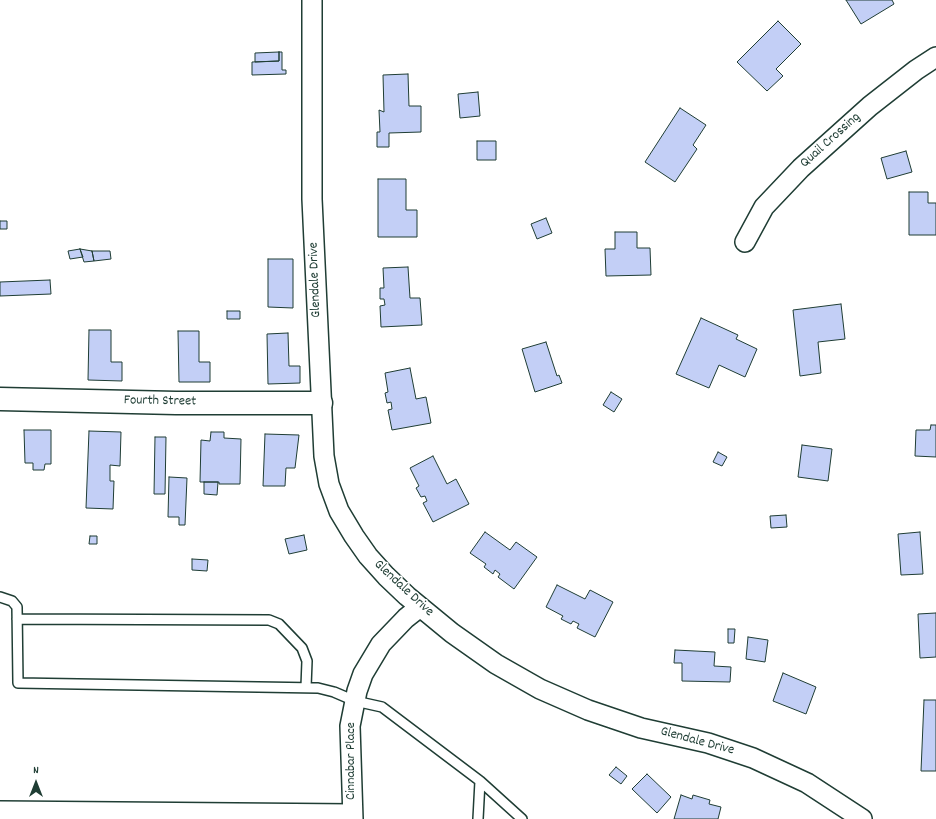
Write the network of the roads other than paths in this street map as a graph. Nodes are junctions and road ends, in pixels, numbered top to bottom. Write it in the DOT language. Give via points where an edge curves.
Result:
graph roads {
  1 [pos="312,0"];
  2 [pos="936,57"];
  3 [pos="745,242"];
  4 [pos="0,399"];
  5 [pos="321,403"];
  6 [pos="0,597"];
  7 [pos="420,607"];
  8 [pos="17,619"];
  9 [pos="306,687"];
  10 [pos="354,701"];
  11 [pos="480,781"];
  12 [pos="0,811"];
  13 [pos="352,817"];
  14 [pos="478,819"];
  15 [pos="522,819"];
  16 [pos="862,819"];
  1 -- 5 [label="street, Glendale Drive" via="312,199"];
  2 -- 3 [label="street, Quail Crossing" via="870,106 801,168 764,207"];
  4 -- 5 [label="street, Fourth Street"];
  5 -- 7 [label="street, Glendale Drive" via="324,456 329,484 339,511 368,556"];
  6 -- 8 [label="lane" via="12,601 17,607"];
  7 -- 10 [label="street, Cinnabar Place" via="381,644 363,674"];
  7 -- 16 [label="street, Glendale Drive" via="452,634 496,664 540,688 588,710 641,728 708,743 753,758 807,783"];
  8 -- 9 [label="lane" via="269,620 279,624 302,648 307,661"];
  8 -- 9 [label="lane" via="18,683"];
  9 -- 10 [label="lane" via="318,688"];
  10 -- 11 [label="lane" via="382,707"];
  10 -- 13 [label="street, Cinnabar Place" via="350,726"];
  11 -- 14 [label="lane"];
  11 -- 15 [label="lane"];
  12 -- 13 [label="street"];
}
